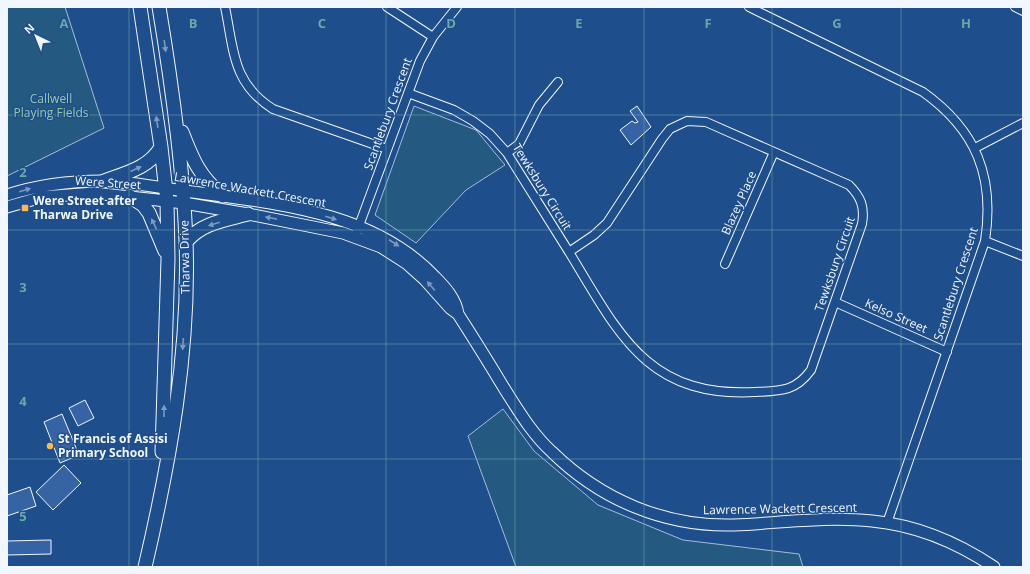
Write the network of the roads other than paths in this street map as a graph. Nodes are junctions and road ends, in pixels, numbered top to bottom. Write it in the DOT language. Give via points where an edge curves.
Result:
graph roads {
  1 [pos="140,7"];
  2 [pos="160,7"];
  3 [pos="226,7"];
  4 [pos="387,7"];
  5 [pos="457,7"];
  6 [pos="749,7"];
  7 [pos="1015,7"];
  8 [pos="1023,12"];
  9 [pos="433,37"];
  10 [pos="558,82"];
  11 [pos="408,93"];
  12 [pos="176,117"];
  13 [pos="1023,123"];
  14 [pos="162,147"];
  15 [pos="388,148"];
  16 [pos="975,148"];
  17 [pos="774,152"];
  18 [pos="507,153"];
  19 [pos="104,181"];
  20 [pos="7,195"];
  21 [pos="166,195"];
  22 [pos="129,196"];
  23 [pos="222,196"];
  24 [pos="184,197"];
  25 [pos="7,207"];
  26 [pos="248,214"];
  27 [pos="358,231"];
  28 [pos="985,241"];
  29 [pos="186,242"];
  30 [pos="568,252"];
  31 [pos="1023,256"];
  32 [pos="168,259"];
  33 [pos="725,264"];
  34 [pos="835,302"];
  35 [pos="947,352"];
  36 [pos="158,506"];
  37 [pos="887,523"];
  38 [pos="145,567"];
  39 [pos="994,567"];
  14 -- 1 [label="main road, Tharwa Drive, one-way"];
  2 -- 12 [label="main road, Tharwa Drive, one-way"];
  3 -- 15 [label="street" via="238,69 244,83 260,100 273,109"];
  4 -- 9 [label="street"];
  5 -- 9 [label="street, Scantlebury Crescent"];
  6 -- 16 [label="street, Scantlebury Crescent" via="923,92 957,120"];
  7 -- 8 [label="street"];
  9 -- 11 [label="street, Scantlebury Crescent" via="420,61"];
  10 -- 18 [label="street" via="539,105 519,144"];
  11 -- 15 [label="street, Scantlebury Crescent"];
  11 -- 18 [label="street, Tewksbury Circuit" via="454,110 473,121 490,134"];
  12 -- 23 [label="main road" via="196,166 210,186"];
  12 -- 24 [label="main road, Tharwa Drive"];
  13 -- 16 [label="street"];
  19 -- 14 [label="main road, one-way" via="148,163 156,157"];
  14 -- 21 [label="main road, Tharwa Drive"];
  15 -- 27 [label="street, Scantlebury Crescent"];
  16 -- 28 [label="street, Scantlebury Crescent" via="984,170 988,193 989,217"];
  17 -- 30 [label="street, Tewksbury Circuit" via="706,122 687,121 676,126 662,139 607,223"];
  17 -- 33 [label="street, Blazey Place"];
  17 -- 34 [label="street, Tewksbury Circuit" via="849,185 862,202 862,224"];
  18 -- 30 [label="street, Tewksbury Circuit"];
  20 -- 19 [label="street, Were Street, one-way" via="57,183"];
  19 -- 21 [label="street, Were Street"];
  21 -- 22 [label="street, Were Street"];
  21 -- 24 [label="street, Lawrence Wackett Crescent"];
  21 -- 32 [label="main road, Tharwa Drive"];
  22 -- 25 [label="street, Were Street" via="68,194 35,198"];
  32 -- 22 [label="main road, one-way" via="149,213 143,205"];
  23 -- 24 [label="street, Lawrence Wackett Crescent"];
  23 -- 27 [label="street, Lawrence Wackett Crescent, one-way" via="301,210"];
  24 -- 26 [label="street, Lawrence Wackett Crescent"];
  24 -- 29 [label="main road, Tharwa Drive"];
  27 -- 26 [label="street, Lawrence Wackett Crescent, one-way"];
  26 -- 29 [label="main road, one-way" via="204,227 193,233"];
  27 -- 37 [label="street, Lawrence Wackett Crescent" via="410,266 458,314 521,415 540,440 574,472 613,498 656,515 702,524 733,525 842,518"];
  28 -- 31 [label="street"];
  28 -- 35 [label="street, Scantlebury Crescent"];
  29 -- 36 [label="main road, Tharwa Drive, one-way" via="185,305 174,430"];
  30 -- 34 [label="street, Tewksbury Circuit" via="614,324 637,353 672,378 712,391 771,392 784,390 804,379 811,370"];
  36 -- 32 [label="main road, Tharwa Drive, one-way" via="164,431"];
  34 -- 35 [label="street, Kelso Street"];
  35 -- 37 [label="street, Scantlebury Crescent"];
  36 -- 38 [label="main road, Tharwa Drive"];
  37 -- 39 [label="street, Lawrence Wackett Crescent" via="919,530 961,547"];
}
